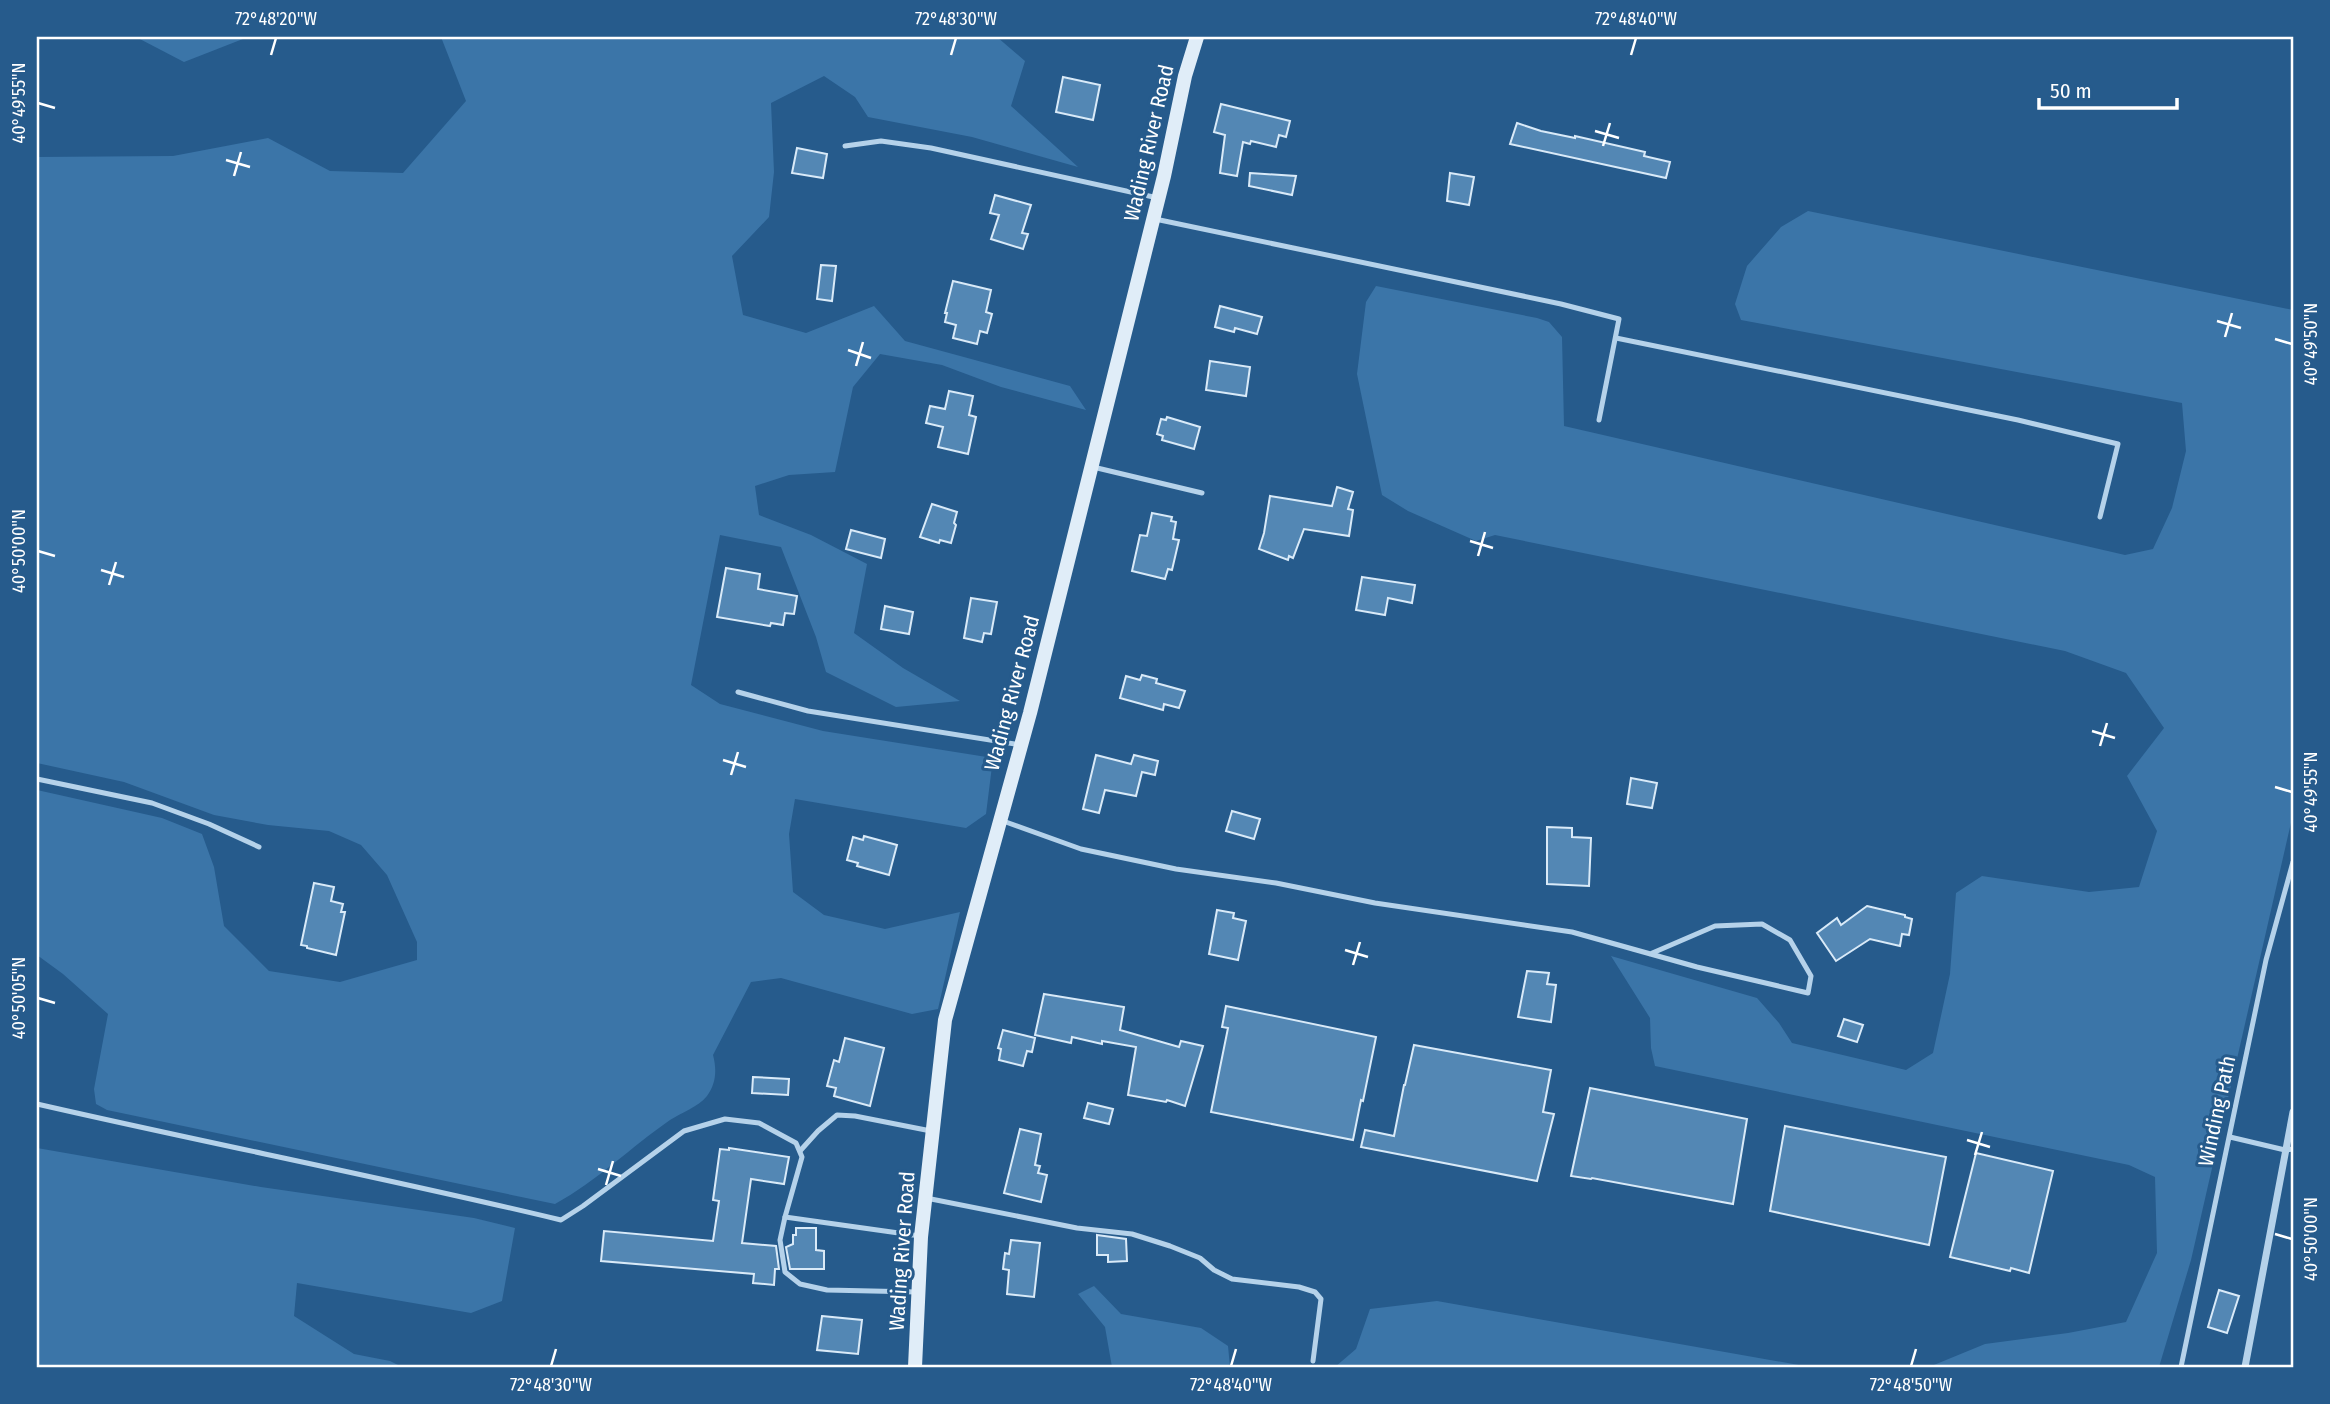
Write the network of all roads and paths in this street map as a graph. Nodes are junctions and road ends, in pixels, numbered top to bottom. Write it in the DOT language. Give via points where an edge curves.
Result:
graph roads {
  1 [pos="1197,37"];
  2 [pos="845,146"];
  3 [pos="1158,198"];
  4 [pos="1153,219"];
  5 [pos="1616,338"];
  6 [pos="1599,420"];
  7 [pos="1091,466"];
  8 [pos="1202,493"];
  9 [pos="2099,517"];
  10 [pos="738,692"];
  11 [pos="1021,745"];
  12 [pos="37,779"];
  13 [pos="1000,820"];
  14 [pos="259,847"];
  15 [pos="2293,862"];
  16 [pos="1650,954"];
  17 [pos="37,1104"];
  18 [pos="2293,1112"];
  19 [pos="933,1131"];
  20 [pos="2230,1137"];
  21 [pos="2289,1150"];
  22 [pos="800,1151"];
  23 [pos="926,1198"];
  24 [pos="785,1217"];
  25 [pos="921,1237"];
  26 [pos="919,1292"];
  27 [pos="1313,1361"];
  28 [pos="915,1367"];
  29 [pos="2181,1367"];
  30 [pos="2245,1367"];
  1 -- 3 [label="main road, Wading River Road"];
  2 -- 3 [label="lane" via="881,141 930,148"];
  3 -- 4 [label="main road, Wading River Road"];
  4 -- 5 [label="lane" via="1619,318"];
  4 -- 7 [label="main road, Wading River Road"];
  5 -- 6 [label="lane"];
  5 -- 9 [label="lane" via="2118,444"];
  7 -- 8 [label="lane"];
  7 -- 11 [label="main road, Wading River Road"];
  10 -- 11 [label="lane" via="808,711"];
  11 -- 13 [label="main road, Wading River Road"];
  12 -- 14 [label="lane" via="152,803"];
  13 -- 16 [label="lane" via="1081,849 1176,869 1572,932"];
  13 -- 19 [label="main road, Wading River Road" via="945,1020"];
  15 -- 20 [label="lane, Winding Path" via="2266,960"];
  16 -- 16 [label="lane" via="1697,967 1808,993 1811,976 1790,940 1762,924 1715,926"];
  17 -- 22 [label="lane" via="561,1220 684,1131 725,1119 758,1123 796,1143"];
  18 -- 21 [label="street"];
  19 -- 22 [label="lane" via="837,1115"];
  19 -- 23 [label="main road, Wading River Road"];
  20 -- 21 [label="lane"];
  20 -- 29 [label="lane, Winding Path"];
  21 -- 30 [label="street"];
  22 -- 24 [label="lane"];
  23 -- 25 [label="main road, Wading River Road"];
  23 -- 27 [label="lane" via="1077,1228 1132,1234 1200,1258 1233,1279 1315,1292 1321,1299"];
  24 -- 25 [label="lane"];
  24 -- 26 [label="lane" via="780,1240 785,1272 800,1284 827,1290"];
  25 -- 26 [label="main road, Wading River Road"];
  26 -- 28 [label="main road, Wading River Road"];
}
